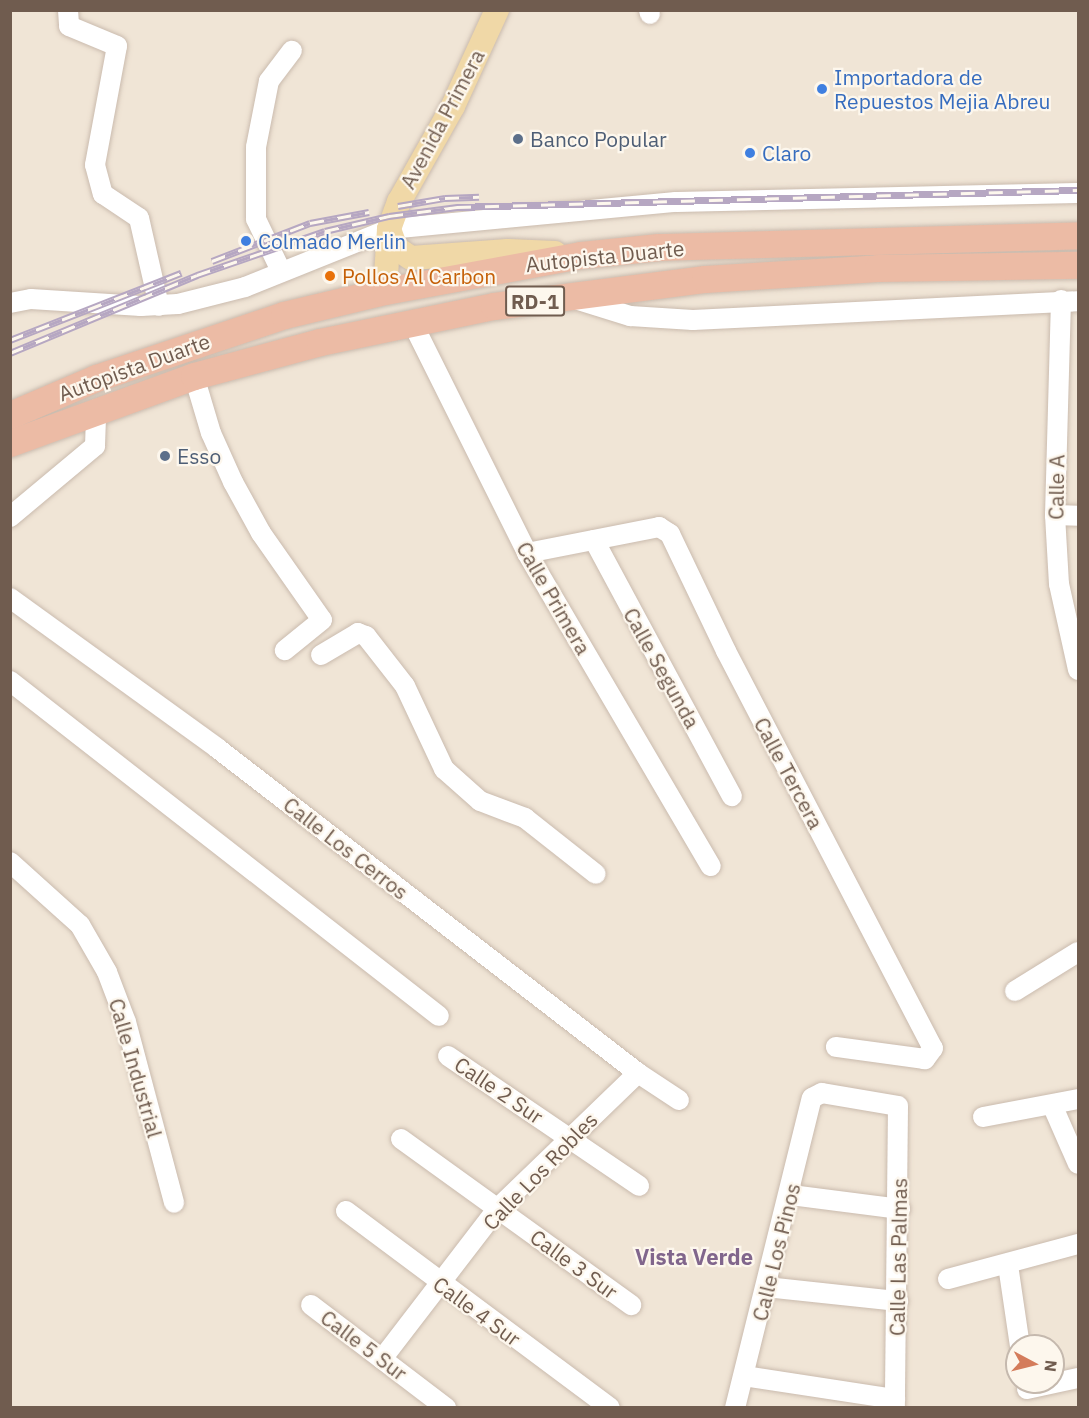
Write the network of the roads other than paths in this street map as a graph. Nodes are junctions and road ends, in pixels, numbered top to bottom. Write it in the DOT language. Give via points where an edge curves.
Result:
graph roads {
  1 [pos="68,10"];
  2 [pos="497,10"];
  3 [pos="292,51"];
  4 [pos="1078,193"];
  5 [pos="389,229"];
  6 [pos="1078,235"];
  7 [pos="581,255"];
  8 [pos="1078,265"];
  9 [pos="281,271"];
  10 [pos="385,291"];
  11 [pos="569,297"];
  12 [pos="1070,301"];
  13 [pos="10,303"];
  14 [pos="159,306"];
  15 [pos="412,322"];
  16 [pos="194,376"];
  17 [pos="96,409"];
  18 [pos="10,415"];
  19 [pos="10,443"];
  20 [pos="1055,515"];
  21 [pos="1078,516"];
  22 [pos="10,517"];
  23 [pos="594,540"];
  24 [pos="527,553"];
  25 [pos="10,598"];
  26 [pos="322,620"];
  27 [pos="341,643"];
  28 [pos="285,650"];
  29 [pos="321,655"];
  30 [pos="1078,669"];
  31 [pos="10,681"];
  32 [pos="732,796"];
  33 [pos="10,862"];
  34 [pos="711,866"];
  35 [pos="596,874"];
  36 [pos="1078,952"];
  37 [pos="1015,991"];
  38 [pos="439,1016"];
  39 [pos="836,1047"];
  40 [pos="448,1056"];
  41 [pos="638,1073"];
  42 [pos="814,1096"];
  43 [pos="680,1100"];
  44 [pos="1078,1100"];
  45 [pos="1053,1107"];
  46 [pos="982,1117"];
  47 [pos="570,1138"];
  48 [pos="401,1139"];
  49 [pos="1078,1164"];
  50 [pos="639,1186"];
  51 [pos="791,1195"];
  52 [pos="174,1203"];
  53 [pos="497,1209"];
  54 [pos="900,1209"];
  55 [pos="346,1211"];
  56 [pos="1078,1245"];
  57 [pos="1008,1265"];
  58 [pos="948,1279"];
  59 [pos="440,1284"];
  60 [pos="766,1287"];
  61 [pos="897,1300"];
  62 [pos="311,1305"];
  63 [pos="631,1305"];
  64 [pos="1018,1334"];
  65 [pos="382,1359"];
  66 [pos="744,1376"];
  67 [pos="895,1403"];
  68 [pos="446,1407"];
  69 [pos="610,1407"];
  70 [pos="735,1407"];
  1 -- 14 [label="street" via="69,26 117,46 95,165 103,194 139,218"];
  2 -- 5 [label="main road, Avenida Primera"];
  3 -- 9 [label="street" via="268,81 256,147 256,219"];
  4 -- 5 [label="street" via="676,202"];
  5 -- 7 [label="main road" via="396,248 411,258 508,251"];
  5 -- 9 [label="street"];
  5 -- 10 [label="main road, Avenida Primera"];
  6 -- 7 [label="highway, Autopista Duarte / RD-1" via="839,240"];
  7 -- 10 [label="highway, Autopista Duarte / RD-1"];
  8 -- 11 [label="highway, Autopista Duarte / RD-1" via="878,268 705,279"];
  9 -- 14 [label="street" via="245,287"];
  10 -- 18 [label="highway, Autopista Duarte / RD-1" via="284,315 183,348 96,378"];
  11 -- 12 [label="street" via="630,316 693,320"];
  11 -- 15 [label="highway, Autopista Duarte / RD-1"];
  12 -- 20 [label="street, Calle A"];
  13 -- 14 [label="street" via="64,299"];
  15 -- 16 [label="highway, Autopista Duarte / RD-1"];
  15 -- 24 [label="street, Calle Primera"];
  16 -- 17 [label="highway, Autopista Duarte / RD-1"];
  16 -- 26 [label="street" via="211,433 234,482 261,533"];
  17 -- 19 [label="highway, Autopista Duarte / RD-1"];
  17 -- 22 [label="street" via="95,446"];
  20 -- 21 [label="street"];
  20 -- 30 [label="street, Calle A" via="1059,584"];
  23 -- 24 [label="street, Calle Tercera"];
  23 -- 32 [label="street, Calle Segunda"];
  23 -- 39 [label="street, Calle Tercera" via="659,527 670,534 726,651 933,1048 925,1059"];
  24 -- 34 [label="street, Calle Primera"];
  25 -- 41 [label="street, Calle Los Cerros" via="217,748"];
  26 -- 27 [label="street"];
  26 -- 28 [label="street"];
  27 -- 29 [label="street"];
  27 -- 35 [label="street" via="358,633 366,636 405,686 444,769 480,801 525,818"];
  31 -- 38 [label="street"];
  33 -- 52 [label="street, Calle Industrial" via="80,925 106,972 126,1022"];
  36 -- 37 [label="street"];
  40 -- 47 [label="street, Calle 2 Sur"];
  41 -- 43 [label="street, Calle Los Cerros"];
  41 -- 47 [label="street, Calle Los Robles"];
  42 -- 51 [label="street, Calle Los Pinos"];
  42 -- 54 [label="street, Calle Las Palmas" via="857,1098 898,1106"];
  44 -- 45 [label="street"];
  45 -- 46 [label="street"];
  45 -- 49 [label="street"];
  47 -- 50 [label="street, Calle 2 Sur"];
  47 -- 53 [label="street, Calle Los Robles"];
  48 -- 53 [label="street, Calle 3 Sur"];
  51 -- 54 [label="street"];
  51 -- 60 [label="street, Calle Los Pinos"];
  53 -- 59 [label="street, Calle Los Robles"];
  53 -- 63 [label="street, Calle 3 Sur"];
  54 -- 61 [label="street, Calle Las Palmas"];
  55 -- 59 [label="street, Calle 4 Sur"];
  56 -- 57 [label="street"];
  57 -- 58 [label="street"];
  57 -- 64 [label="street"];
  59 -- 65 [label="street, Calle Los Robles"];
  59 -- 69 [label="street, Calle 4 Sur"];
  60 -- 61 [label="street"];
  60 -- 66 [label="street, Calle Los Pinos"];
  61 -- 67 [label="street, Calle Las Palmas"];
  62 -- 65 [label="street, Calle 5 Sur"];
  65 -- 68 [label="street, Calle 5 Sur"];
  66 -- 67 [label="street"];
  66 -- 70 [label="street, Calle Los Pinos"];
}
